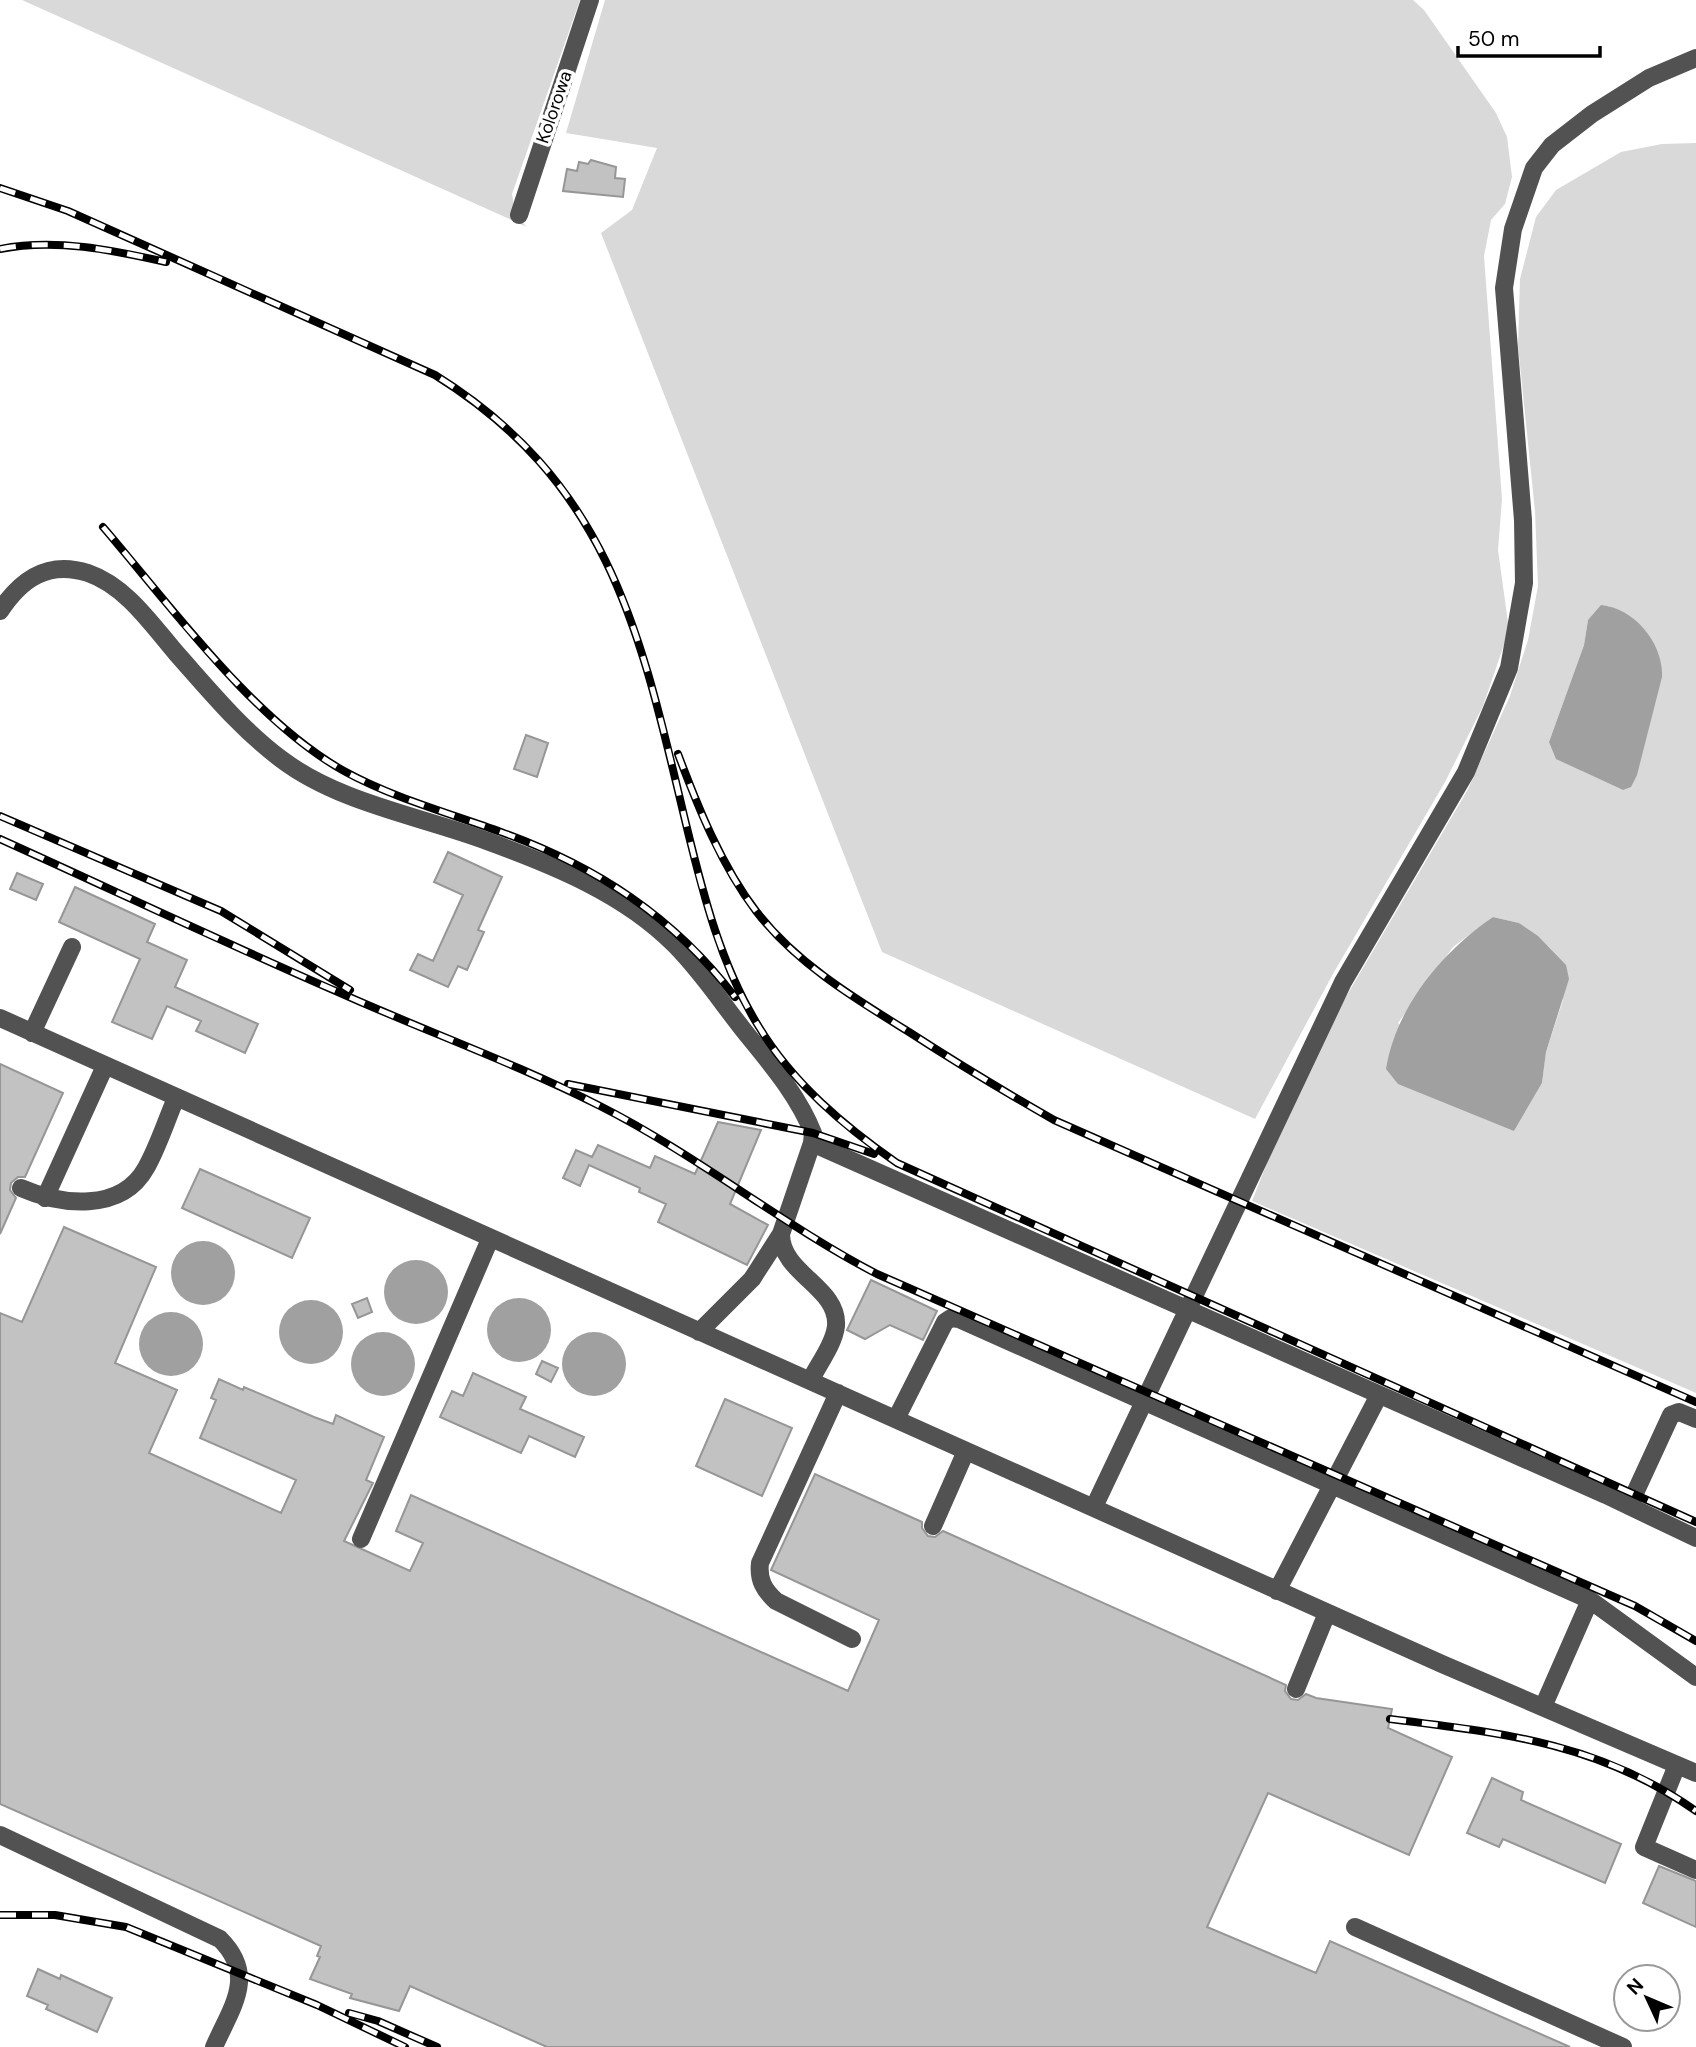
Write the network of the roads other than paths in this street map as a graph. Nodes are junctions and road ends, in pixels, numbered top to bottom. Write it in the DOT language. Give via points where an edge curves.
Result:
graph roads {
  1 [pos="590,0"];
  2 [pos="1696,58"];
  3 [pos="519,215"];
  4 [pos="0,611"];
  5 [pos="72,947"];
  6 [pos="0,1018"];
  7 [pos="33,1033"];
  8 [pos="105,1066"];
  9 [pos="176,1098"];
  10 [pos="813,1143"];
  11 [pos="21,1188"];
  12 [pos="45,1198"];
  13 [pos="781,1234"];
  14 [pos="490,1239"];
  15 [pos="1187,1310"];
  16 [pos="699,1332"];
  17 [pos="810,1381"];
  18 [pos="838,1394"];
  19 [pos="1379,1395"];
  20 [pos="1143,1402"];
  21 [pos="896,1419"];
  22 [pos="1696,1419"];
  23 [pos="966,1451"];
  24 [pos="1331,1485"];
  25 [pos="1629,1506"];
  26 [pos="1094,1507"];
  27 [pos="933,1526"];
  28 [pos="1696,1538"];
  29 [pos="360,1539"];
  30 [pos="1277,1591"];
  31 [pos="1590,1600"];
  32 [pos="1327,1613"];
  33 [pos="852,1639"];
  34 [pos="1696,1677"];
  35 [pos="1296,1689"];
  36 [pos="1543,1707"];
  37 [pos="1677,1765"];
  38 [pos="1696,1773"];
  39 [pos="0,1835"];
  40 [pos="1696,1870"];
  41 [pos="1355,1927"];
  42 [pos="214,2047"];
  43 [pos="1623,2047"];
  1 -- 3 [label="street, Kolorowa"];
  2 -- 15 [label="street" via="1649,78 1592,114 1552,145 1526,187 1513,229 1504,288 1524,583 1509,668 1466,772 1343,982"];
  4 -- 10 [label="street" via="36,573 71,568 90,574 136,607 248,732 283,761 354,796 488,841 563,872 618,901 677,947 781,1077 809,1124"];
  5 -- 7 [label="street"];
  6 -- 7 [label="street"];
  7 -- 8 [label="street"];
  8 -- 9 [label="street"];
  8 -- 12 [label="street"];
  9 -- 12 [label="street" via="146,1168 126,1190 86,1201"];
  9 -- 14 [label="street"];
  10 -- 13 [label="street"];
  10 -- 15 [label="street"];
  11 -- 12 [label="street"];
  13 -- 16 [label="street" via="752,1279"];
  13 -- 17 [label="street" via="781,1246 790,1261 834,1313 834,1334"];
  14 -- 16 [label="street"];
  14 -- 29 [label="street"];
  15 -- 19 [label="street"];
  15 -- 20 [label="street"];
  16 -- 17 [label="street"];
  17 -- 18 [label="street"];
  18 -- 21 [label="street"];
  18 -- 33 [label="street" via="759,1572 766,1592 776,1601"];
  19 -- 24 [label="street"];
  19 -- 25 [label="street"];
  20 -- 21 [label="street" via="951,1318"];
  20 -- 24 [label="street"];
  20 -- 26 [label="street"];
  21 -- 23 [label="street"];
  22 -- 25 [label="street" via="1679,1412 1671,1415"];
  23 -- 26 [label="street"];
  23 -- 27 [label="street"];
  24 -- 30 [label="street"];
  24 -- 31 [label="street"];
  25 -- 28 [label="street"];
  26 -- 30 [label="street"];
  30 -- 32 [label="street"];
  31 -- 34 [label="street"];
  31 -- 36 [label="street"];
  32 -- 35 [label="street"];
  32 -- 36 [label="street"];
  36 -- 37 [label="street"];
  37 -- 38 [label="street"];
  37 -- 40 [label="street" via="1644,1847"];
  39 -- 42 [label="street" via="220,1939 234,1955 241,1973"];
  41 -- 43 [label="street"];
}
